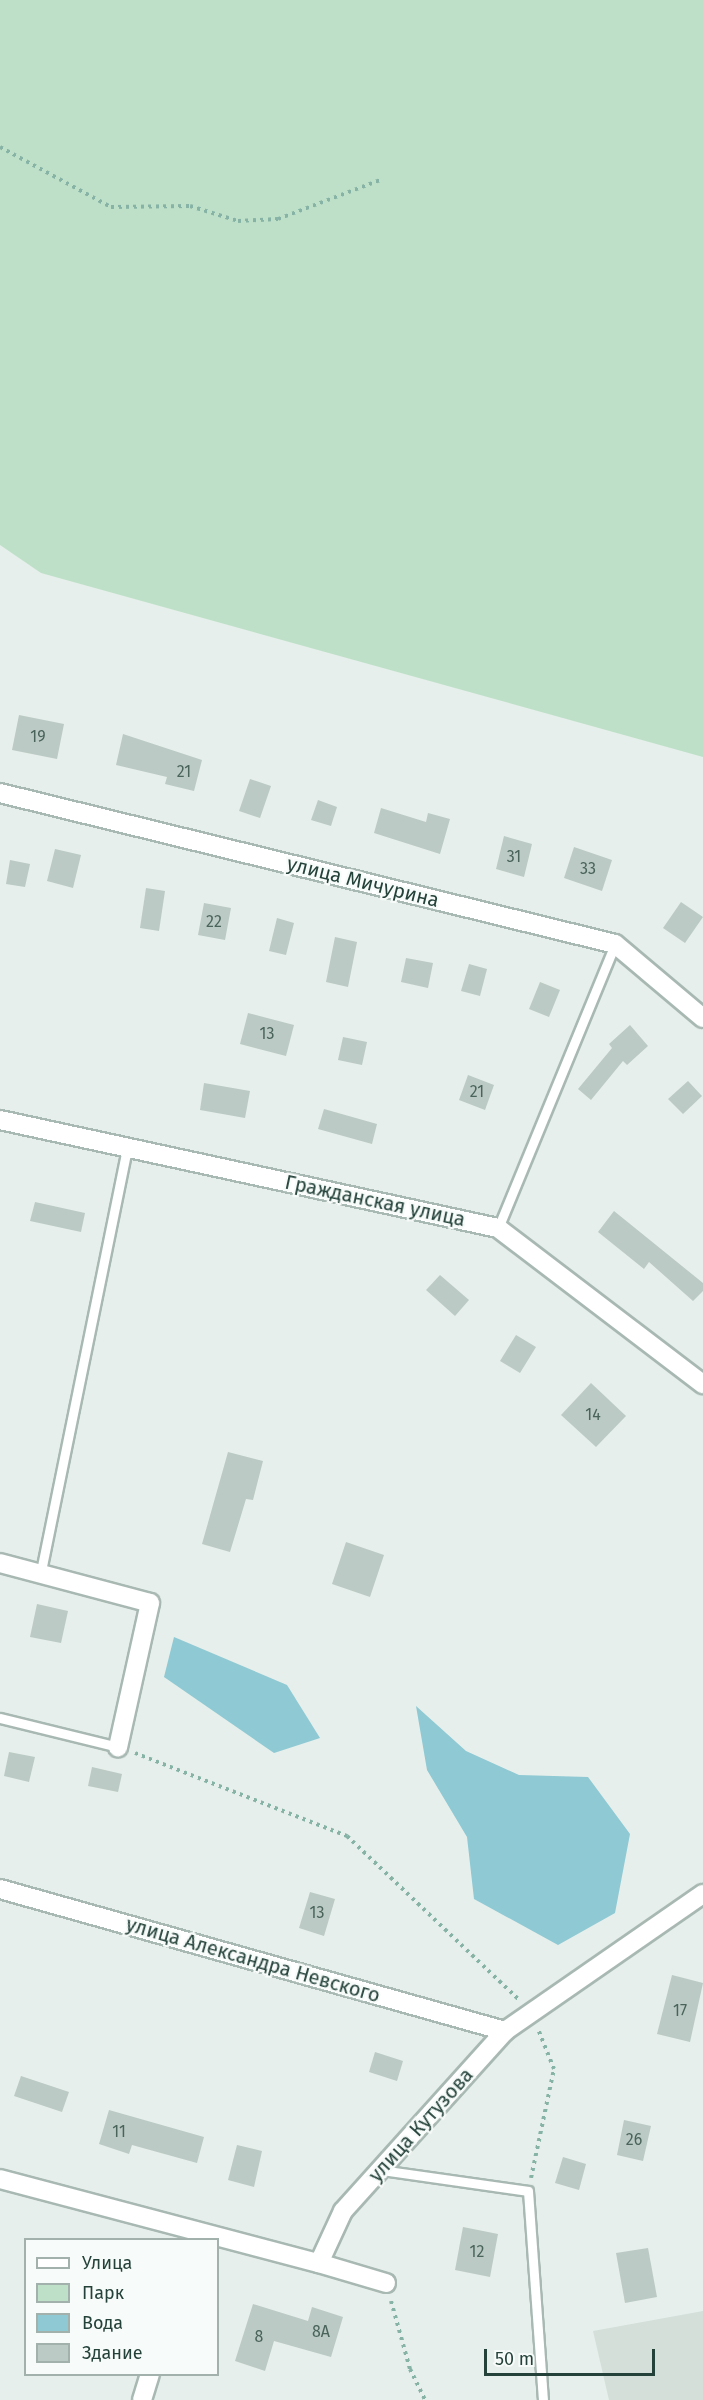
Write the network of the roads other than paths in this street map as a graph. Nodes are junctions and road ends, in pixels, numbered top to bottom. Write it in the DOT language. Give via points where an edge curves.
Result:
graph roads {
  1 [pos="0,793"];
  2 [pos="615,944"];
  3 [pos="703,1018"];
  4 [pos="0,1120"];
  5 [pos="127,1148"];
  6 [pos="498,1228"];
  7 [pos="703,1384"];
  8 [pos="0,1563"];
  9 [pos="41,1571"];
  10 [pos="0,1718"];
  11 [pos="118,1747"];
  12 [pos="0,1889"];
  13 [pos="703,1894"];
  14 [pos="505,2031"];
  15 [pos="381,2170"];
  16 [pos="0,2180"];
  17 [pos="178,2233"];
  18 [pos="202,2238"];
  19 [pos="219,2242"];
  20 [pos="319,2263"];
  21 [pos="386,2283"];
  22 [pos="149,2376"];
  23 [pos="142,2400"];
  24 [pos="543,2400"];
  1 -- 2 [label="street, улица Мичурина"];
  2 -- 3 [label="street, улица Мичурина"];
  2 -- 6 [label="lane"];
  4 -- 5 [label="street, Гражданская улица"];
  5 -- 6 [label="street, Гражданская улица"];
  5 -- 9 [label="lane"];
  6 -- 7 [label="street, Гражданская улица"];
  8 -- 9 [label="street"];
  9 -- 11 [label="street" via="150,1603"];
  10 -- 11 [label="lane"];
  12 -- 14 [label="street, улица Александра Невского"];
  13 -- 14 [label="street, улица Кутузова"];
  14 -- 15 [label="street, улица Кутузова"];
  15 -- 20 [label="street, улица Кутузова" via="343,2211"];
  15 -- 24 [label="lane" via="528,2191"];
  16 -- 17 [label="street"];
  17 -- 18 [label="street"];
  19 -- 20 [label="street"];
  20 -- 21 [label="street"];
  22 -- 23 [label="street"];
}
